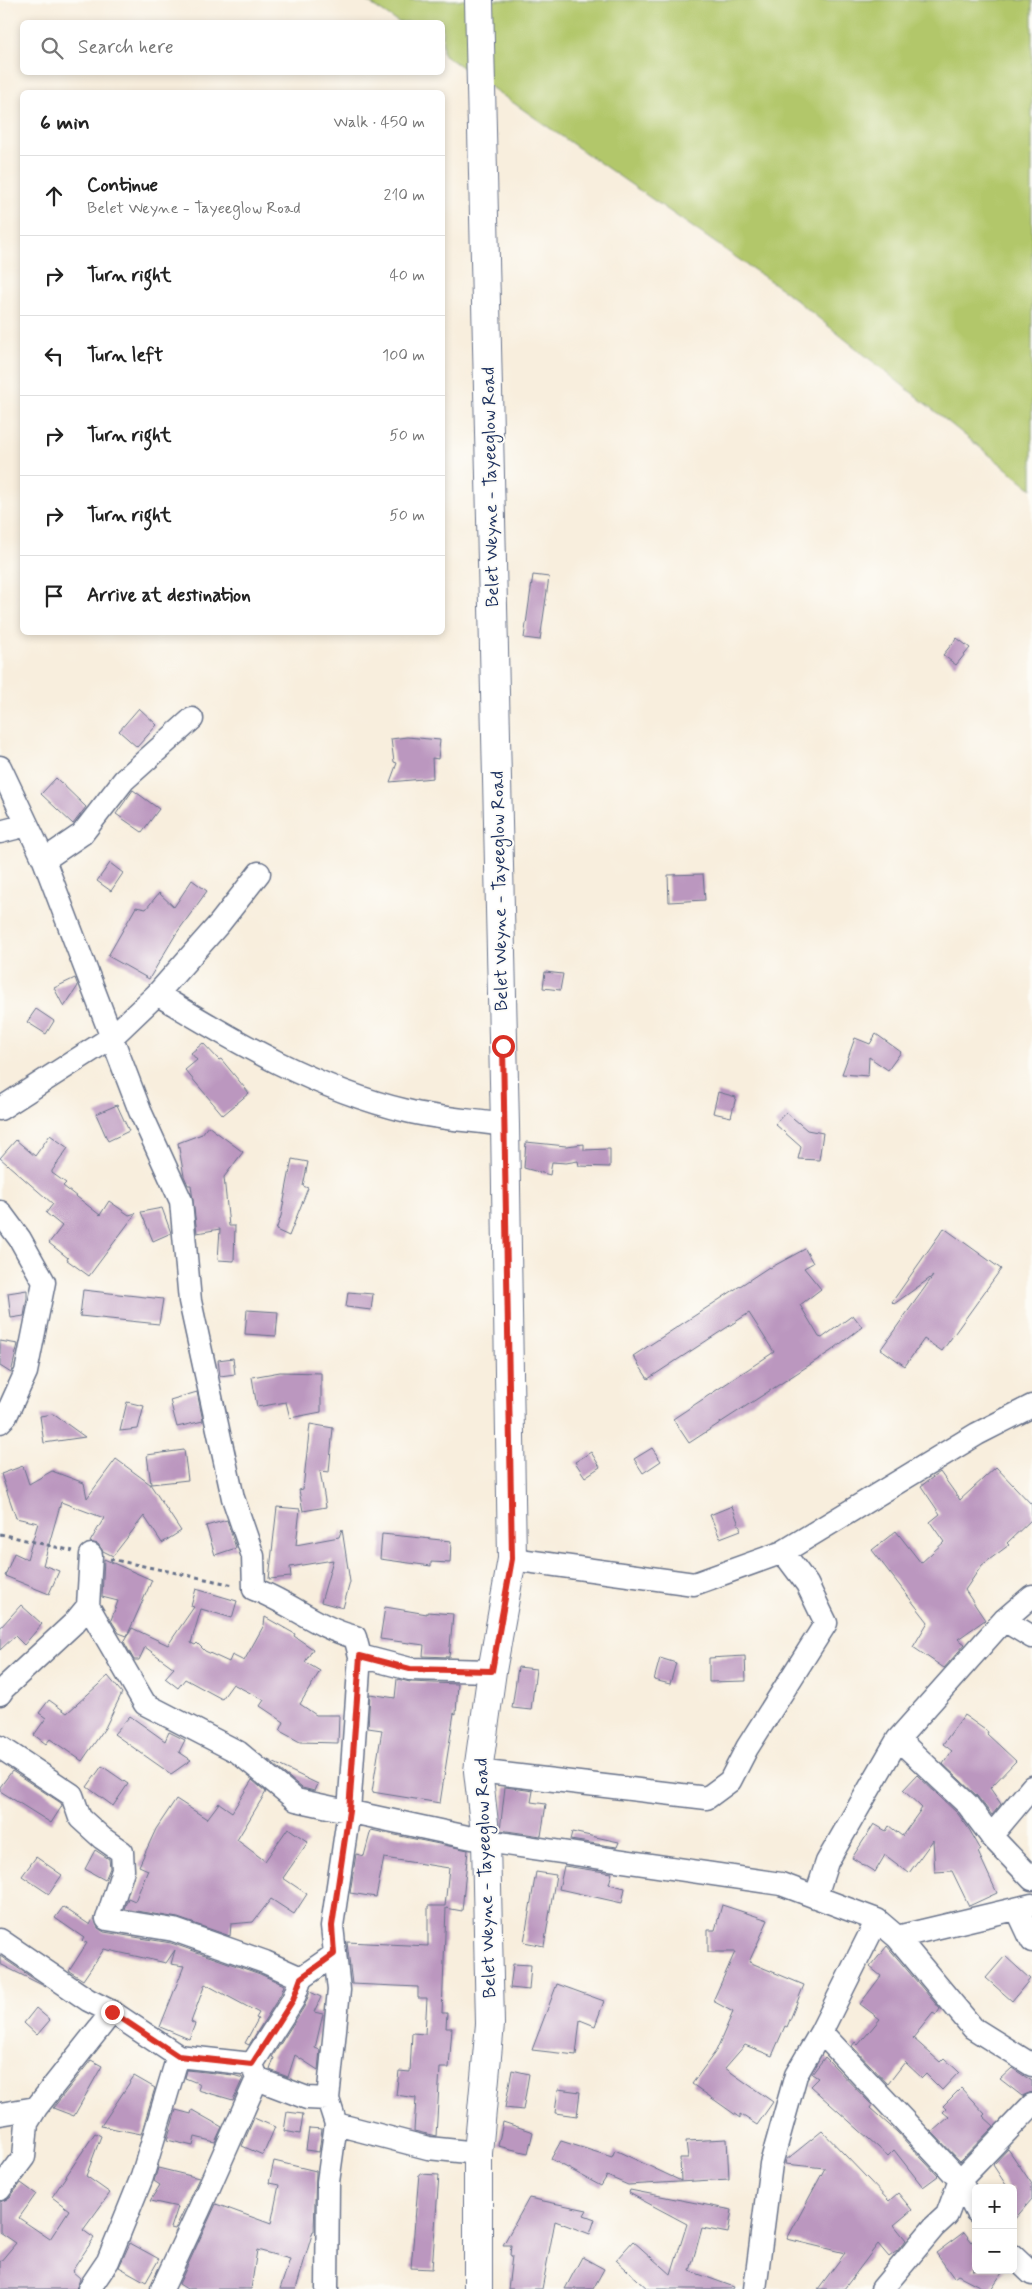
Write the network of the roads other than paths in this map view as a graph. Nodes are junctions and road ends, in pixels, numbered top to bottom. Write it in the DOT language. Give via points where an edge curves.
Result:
graph roads {
  1 [pos="479,0"];
  2 [pos="192,718"];
  3 [pos="0,767"];
  4 [pos="27,826"];
  5 [pos="0,832"];
  6 [pos="44,860"];
  7 [pos="259,873"];
  8 [pos="157,994"];
  9 [pos="112,1038"];
  10 [pos="0,1109"];
  11 [pos="505,1125"];
  12 [pos="0,1212"];
  13 [pos="1032,1406"];
  14 [pos="0,1422"];
  15 [pos="783,1552"];
  16 [pos="91,1555"];
  17 [pos="512,1559"];
  18 [pos="1032,1596"];
  19 [pos="88,1606"];
  20 [pos="1004,1620"];
  21 [pos="1032,1637"];
  22 [pos="360,1656"];
  23 [pos="492,1671"];
  24 [pos="0,1694"];
  25 [pos="898,1739"];
  26 [pos="0,1747"];
  27 [pos="478,1770"];
  28 [pos="1032,1787"];
  29 [pos="349,1811"];
  30 [pos="991,1836"];
  31 [pos="486,1841"];
  32 [pos="1032,1879"];
  33 [pos="816,1896"];
  34 [pos="1024,1907"];
  35 [pos="877,1920"];
  36 [pos="897,1936"];
  37 [pos="0,1940"];
  38 [pos="1032,1941"];
  39 [pos="334,1954"];
  40 [pos="301,1978"];
  41 [pos="112,2012"];
  42 [pos="821,2032"];
  43 [pos="178,2056"];
  44 [pos="1032,2065"];
  45 [pos="255,2072"];
  46 [pos="328,2099"];
  47 [pos="1032,2105"];
  48 [pos="36,2108"];
  49 [pos="0,2114"];
  50 [pos="336,2124"];
  51 [pos="478,2153"];
  52 [pos="960,2180"];
  53 [pos="0,2189"];
  54 [pos="972,2203"];
  55 [pos="1017,2260"];
  56 [pos="1032,2274"];
  57 [pos="89,2289"];
  58 [pos="162,2289"];
  59 [pos="327,2289"];
  60 [pos="478,2289"];
  61 [pos="756,2289"];
  62 [pos="882,2289"];
  1 -- 11 [label="main road, Belet Weyne - Tayeeglow Road"];
  2 -- 6 [label="street" via="124,780 82,834"];
  3 -- 4 [label="street"];
  4 -- 5 [label="street"];
  4 -- 6 [label="street"];
  6 -- 9 [label="street"];
  7 -- 8 [label="street"];
  8 -- 9 [label="street"];
  8 -- 11 [label="street" via="214,1029 327,1086 407,1111"];
  9 -- 10 [label="street"];
  9 -- 22 [label="street" via="140,1112 181,1200 190,1301 233,1498 253,1556 254,1589 334,1632 355,1637"];
  11 -- 17 [label="main road, Belet Weyne - Tayeeglow Road"];
  12 -- 14 [label="street" via="20,1239 44,1282 26,1372 6,1416"];
  13 -- 15 [label="street" via="977,1434"];
  15 -- 17 [label="street" via="694,1584"];
  15 -- 27 [label="street" via="807,1584 826,1623 747,1748 730,1781 707,1798"];
  16 -- 19 [label="street"];
  17 -- 23 [label="main road, Belet Weyne - Tayeeglow Road"];
  18 -- 20 [label="street"];
  19 -- 24 [label="street"];
  19 -- 29 [label="street" via="145,1704 238,1752 296,1800"];
  20 -- 21 [label="street"];
  20 -- 25 [label="street"];
  22 -- 23 [label="street" via="410,1669"];
  22 -- 29 [label="street"];
  23 -- 27 [label="main road, Belet Weyne - Tayeeglow Road"];
  25 -- 30 [label="street" via="968,1805"];
  25 -- 33 [label="street" via="828,1862"];
  26 -- 40 [label="street" via="72,1795 80,1818 122,1852 123,1870 107,1919 174,1930"];
  27 -- 31 [label="main road, Belet Weyne - Tayeeglow Road"];
  28 -- 30 [label="street"];
  29 -- 31 [label="street"];
  29 -- 39 [label="street" via="332,1926"];
  30 -- 32 [label="street"];
  31 -- 33 [label="street" via="781,1884"];
  31 -- 51 [label="main road, Belet Weyne - Tayeeglow Road" via="490,2024"];
  33 -- 35 [label="street"];
  34 -- 36 [label="street"];
  34 -- 38 [label="street"];
  35 -- 36 [label="street"];
  35 -- 42 [label="street"];
  36 -- 44 [label="street" via="973,2028"];
  37 -- 41 [label="street" via="88,2000"];
  39 -- 40 [label="street"];
  39 -- 46 [label="street" via="339,1990"];
  40 -- 45 [label="street"];
  41 -- 43 [label="street"];
  41 -- 48 [label="street"];
  42 -- 52 [label="street"];
  42 -- 61 [label="street" via="796,2075 771,2164"];
  43 -- 45 [label="street"];
  43 -- 57 [label="street" via="142,2177 108,2261"];
  45 -- 46 [label="street" via="307,2098"];
  45 -- 58 [label="street"];
  46 -- 50 [label="street"];
  47 -- 52 [label="street"];
  48 -- 49 [label="street"];
  48 -- 53 [label="street" via="27,2124 24,2157"];
  50 -- 51 [label="street" via="428,2148"];
  50 -- 59 [label="street" via="328,2182"];
  51 -- 60 [label="main road, Belet Weyne - Tayeeglow Road"];
  52 -- 54 [label="street"];
  52 -- 62 [label="street" via="947,2215 934,2226"];
  55 -- 56 [label="street"];
}
